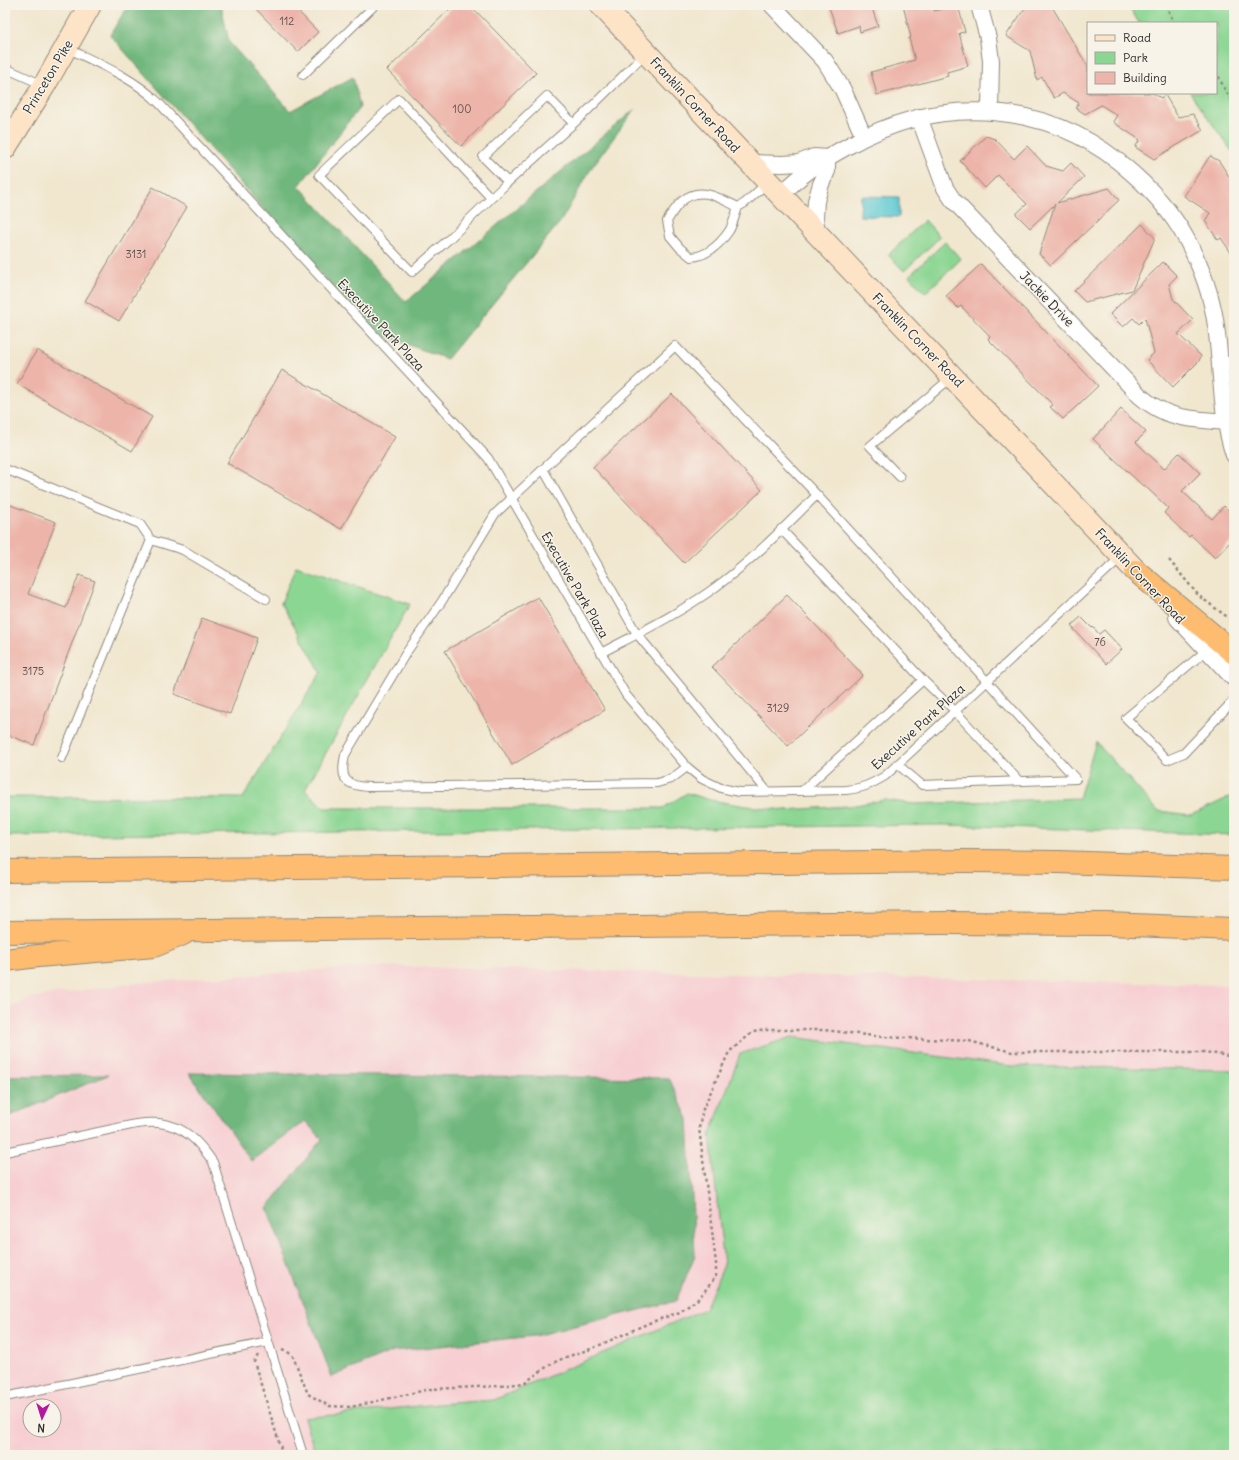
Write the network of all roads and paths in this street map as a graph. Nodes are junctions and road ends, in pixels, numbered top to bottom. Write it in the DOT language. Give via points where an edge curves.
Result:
graph roads {
  1 [pos="90,5"];
  2 [pos="375,5"];
  3 [pos="601,5"];
  4 [pos="772,5"];
  5 [pos="979,5"];
  6 [pos="1166,5"];
  7 [pos="1174,22"];
  8 [pos="66,47"];
  9 [pos="647,53"];
  10 [pos="5,68"];
  11 [pos="1217,73"];
  12 [pos="303,75"];
  13 [pos="44,86"];
  14 [pos="1234,103"];
  15 [pos="990,111"];
  16 [pos="919,117"];
  17 [pos="573,123"];
  18 [pos="864,137"];
  19 [pos="6,145"];
  20 [pos="827,158"];
  21 [pos="750,163"];
  22 [pos="508,182"];
  23 [pos="774,189"];
  24 [pos="491,198"];
  25 [pos="738,207"];
  26 [pos="817,234"];
  27 [pos="1227,365"];
  28 [pos="953,376"];
  29 [pos="1226,422"];
  30 [pos="1234,455"];
  31 [pos="5,469"];
  32 [pos="543,469"];
  33 [pos="900,477"];
  34 [pos="817,495"];
  35 [pos="511,499"];
  36 [pos="781,529"];
  37 [pos="151,540"];
  38 [pos="1169,560"];
  39 [pos="1129,564"];
  40 [pos="266,598"];
  41 [pos="1234,622"];
  42 [pos="637,634"];
  43 [pos="1208,648"];
  44 [pos="601,653"];
  45 [pos="1234,653"];
  46 [pos="1234,676"];
  47 [pos="923,680"];
  48 [pos="988,681"];
  49 [pos="1234,700"];
  50 [pos="955,711"];
  51 [pos="62,758"];
  52 [pos="897,764"];
  53 [pos="688,766"];
  54 [pos="1019,781"];
  55 [pos="767,791"];
  56 [pos="802,791"];
  57 [pos="1234,868"];
  58 [pos="5,871"];
  59 [pos="1234,929"];
  60 [pos="193,930"];
  61 [pos="5,932"];
  62 [pos="5,960"];
  63 [pos="1234,1058"];
  64 [pos="5,1152"];
  65 [pos="268,1342"];
  66 [pos="271,1351"];
  67 [pos="5,1397"];
  68 [pos="283,1455"];
  69 [pos="303,1455"];
  1 -- 8 [label="main road, Princeton Pike"];
  2 -- 12 [label="lane"];
  3 -- 9 [label="main road, Franklin Corner Road"];
  4 -- 18 [label="street" via="825,61 843,90"];
  5 -- 15 [label="street" via="991,61"];
  6 -- 7 [label="path"];
  8 -- 13 [label="main road, Princeton Pike"];
  8 -- 35 [label="lane, Executive Park Plaza" via="130,80 158,102 488,458"];
  9 -- 17 [label="lane"];
  9 -- 21 [label="main road, Franklin Corner Road"];
  10 -- 13 [label="lane"];
  11 -- 14 [label="path"];
  13 -- 19 [label="main road, Princeton Pike"];
  15 -- 16 [label="street" via="965,111"];
  15 -- 27 [label="street" via="1016,114 1069,131 1103,150 1145,184 1163,204 1192,249 1212,303 1217,334"];
  16 -- 18 [label="street"];
  16 -- 29 [label="street, Jackie Drive" via="945,188 953,200 1140,396 1163,412 1179,418"];
  17 -- 22 [label="lane"];
  17 -- 22 [label="lane" via="547,96 483,157"];
  18 -- 20 [label="street"];
  20 -- 21 [label="street" via="814,157 799,163"];
  20 -- 23 [label="street"];
  20 -- 26 [label="street" via="827,171 816,201"];
  21 -- 23 [label="main road, Franklin Corner Road"];
  22 -- 24 [label="lane"];
  23 -- 25 [label="lane"];
  23 -- 26 [label="main road, Franklin Corner Road"];
  24 -- 24 [label="lane" via="399,99 319,175 412,272"];
  25 -- 25 [label="lane" via="704,193 694,193 681,201 667,221 670,236 691,257 697,257 712,250 730,230"];
  26 -- 28 [label="main road, Franklin Corner Road"];
  27 -- 29 [label="street"];
  28 -- 33 [label="lane" via="870,446"];
  28 -- 39 [label="main road, Franklin Corner Road"];
  29 -- 30 [label="street"];
  31 -- 37 [label="lane" via="140,524"];
  32 -- 34 [label="lane" via="674,346"];
  32 -- 35 [label="lane"];
  32 -- 42 [label="lane"];
  34 -- 36 [label="lane"];
  34 -- 48 [label="lane"];
  35 -- 44 [label="lane, Executive Park Plaza"];
  35 -- 53 [label="lane" via="495,514 442,601 406,653 345,755 342,768 347,780 356,786 369,787 657,784 671,779"];
  36 -- 42 [label="lane" via="713,589"];
  36 -- 47 [label="lane"];
  37 -- 40 [label="lane" via="183,550"];
  37 -- 51 [label="lane"];
  38 -- 41 [label="path" via="1199,596"];
  39 -- 43 [label="street, Franklin Corner Road"];
  39 -- 45 [label="highway"];
  39 -- 48 [label="lane, Executive Park Plaza"];
  42 -- 44 [label="lane"];
  42 -- 55 [label="lane"];
  43 -- 46 [label="street, Franklin Corner Road"];
  43 -- 49 [label="lane" via="1126,718 1167,760 1184,753"];
  44 -- 53 [label="lane, Executive Park Plaza" via="626,695"];
  47 -- 50 [label="lane"];
  47 -- 56 [label="lane"];
  48 -- 50 [label="lane, Executive Park Plaza"];
  48 -- 54 [label="lane" via="1076,779"];
  50 -- 52 [label="lane, Executive Park Plaza"];
  50 -- 54 [label="lane"];
  52 -- 54 [label="lane" via="922,785"];
  52 -- 56 [label="lane, Executive Park Plaza" via="885,776 862,788"];
  53 -- 55 [label="lane, Executive Park Plaza" via="702,779 721,788 739,792"];
  55 -- 56 [label="lane, Executive Park Plaza"];
  57 -- 58 [label="highway" via="965,861"];
  59 -- 60 [label="highway" via="1108,924 944,923"];
  60 -- 61 [label="highway"];
  60 -- 62 [label="highway" via="154,946"];
  63 -- 66 [label="path" via="1205,1052 1012,1052 969,1041 883,1037 824,1030 752,1032 729,1052 698,1128 716,1276 698,1299 680,1312 566,1357 524,1383 430,1389 351,1407 329,1406 308,1394 292,1354 281,1350"];
  64 -- 65 [label="lane" via="136,1124 157,1122 173,1126 188,1134 202,1145 214,1162"];
  65 -- 66 [label="lane"];
  65 -- 67 [label="lane"];
  66 -- 68 [label="path" via="257,1355 254,1362"];
  66 -- 69 [label="lane"];
}
